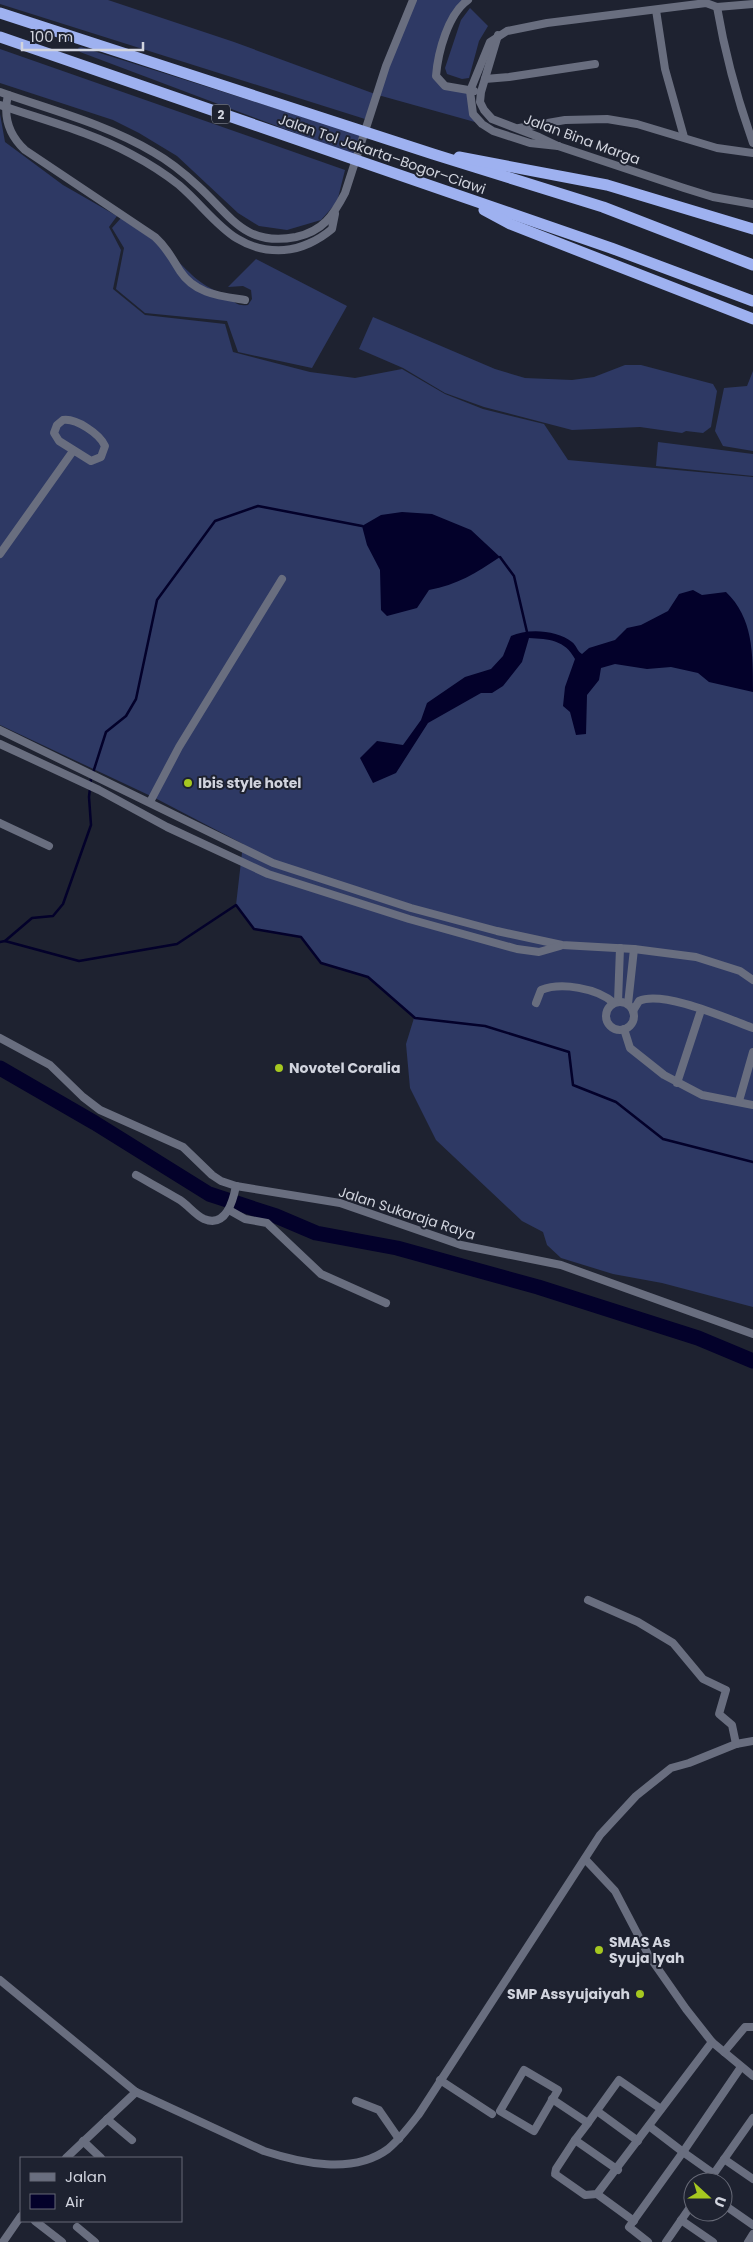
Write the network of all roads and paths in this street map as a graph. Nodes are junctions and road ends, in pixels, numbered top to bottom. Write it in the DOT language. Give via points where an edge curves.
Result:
graph roads {
  1 [pos="412,0"];
  2 [pos="468,0"];
  3 [pos="704,1"];
  4 [pos="753,4"];
  5 [pos="717,6"];
  6 [pos="656,10"];
  7 [pos="0,13"];
  8 [pos="498,35"];
  9 [pos="0,37"];
  10 [pos="595,64"];
  11 [pos="485,79"];
  12 [pos="470,91"];
  13 [pos="481,92"];
  14 [pos="4,94"];
  15 [pos="2,106"];
  16 [pos="517,128"];
  17 [pos="684,137"];
  18 [pos="753,143"];
  19 [pos="558,146"];
  20 [pos="753,153"];
  21 [pos="433,154"];
  22 [pos="443,190"];
  23 [pos="753,204"];
  24 [pos="335,212"];
  25 [pos="753,229"];
  26 [pos="753,265"];
  27 [pos="245,300"];
  28 [pos="753,301"];
  29 [pos="753,319"];
  30 [pos="73,451"];
  31 [pos="0,554"];
  32 [pos="282,580"];
  33 [pos="0,730"];
  34 [pos="0,744"];
  35 [pos="150,802"];
  36 [pos="186,820"];
  37 [pos="0,823"];
  38 [pos="180,833"];
  39 [pos="49,846"];
  40 [pos="273,863"];
  41 [pos="268,874"];
  42 [pos="562,945"];
  43 [pos="620,948"];
  44 [pos="634,949"];
  45 [pos="753,980"];
  46 [pos="616,1002"];
  47 [pos="536,1003"];
  48 [pos="628,1004"];
  49 [pos="702,1010"];
  50 [pos="633,1011"];
  51 [pos="753,1028"];
  52 [pos="624,1030"];
  53 [pos="0,1038"];
  54 [pos="753,1052"];
  55 [pos="677,1083"];
  56 [pos="739,1101"];
  57 [pos="753,1104"];
  58 [pos="136,1176"];
  59 [pos="235,1189"];
  60 [pos="230,1208"];
  61 [pos="386,1303"];
  62 [pos="753,1334"];
  63 [pos="588,1600"];
  64 [pos="753,1741"];
  65 [pos="736,1744"];
  66 [pos="585,1859"];
  67 [pos="0,1980"];
  68 [pos="753,2027"];
  69 [pos="712,2042"];
  70 [pos="724,2052"];
  71 [pos="741,2067"];
  72 [pos="753,2076"];
  73 [pos="440,2080"];
  74 [pos="136,2092"];
  75 [pos="552,2099"];
  76 [pos="356,2101"];
  77 [pos="661,2109"];
  78 [pos="597,2111"];
  79 [pos="492,2114"];
  80 [pos="753,2118"];
  81 [pos="107,2119"];
  82 [pos="588,2123"];
  83 [pos="649,2126"];
  84 [pos="745,2128"];
  85 [pos="753,2134"];
  86 [pos="399,2139"];
  87 [pos="132,2140"];
  88 [pos="576,2140"];
  89 [pos="83,2141"];
  90 [pos="638,2141"];
  91 [pos="683,2152"];
  92 [pos="67,2157"];
  93 [pos="100,2157"];
  94 [pos="724,2159"];
  95 [pos="618,2170"];
  96 [pos="711,2172"];
  97 [pos="715,2172"];
  98 [pos="753,2180"];
  99 [pos="597,2194"];
  100 [pos="733,2211"];
  101 [pos="20,2217"];
  102 [pos="683,2217"];
  103 [pos="681,2220"];
  104 [pos="634,2221"];
  105 [pos="36,2222"];
  106 [pos="753,2225"];
  107 [pos="77,2227"];
  108 [pos="753,2234"];
  109 [pos="3,2242"];
  110 [pos="62,2242"];
  111 [pos="95,2242"];
  112 [pos="648,2242"];
  113 [pos="666,2242"];
  114 [pos="713,2242"];
  115 [pos="748,2242"];
  1 -- 24 [label="street" via="386,66 345,193"];
  2 -- 12 [label="street" via="453,19 436,76 444,86"];
  3 -- 5 [label="street"];
  3 -- 6 [label="street"];
  4 -- 5 [label="street"];
  5 -- 18 [label="street" via="723,43"];
  6 -- 8 [label="street" via="547,23"];
  6 -- 17 [label="street" via="665,69"];
  7 -- 21 [label="highway, Jalan Tol Jakarta–Bogor–Ciawi / 2"];
  8 -- 11 [label="street"];
  8 -- 12 [label="street" via="485,50"];
  9 -- 22 [label="highway, Jalan Tol Jakarta–Bogor–Ciawi / 2"];
  10 -- 11 [label="street"];
  11 -- 13 [label="street"];
  12 -- 13 [label="street"];
  12 -- 19 [label="street" via="473,114 487,128 530,143"];
  13 -- 16 [label="street, Jalan Bina Marga" via="481,106 489,117"];
  14 -- 15 [label="street"];
  14 -- 24 [label="street" via="107,130 153,152 199,186 233,222 255,236 269,240 303,235 324,226"];
  15 -- 24 [label="street" via="130,153 179,185 216,222 246,245 270,250 304,245 332,229"];
  15 -- 27 [label="street" via="18,144 161,242 192,285 216,295"];
  16 -- 17 [label="street" via="566,120 607,120 638,124"];
  16 -- 19 [label="street, Jalan Bina Marga"];
  17 -- 20 [label="street" via="717,148"];
  19 -- 23 [label="street, Jalan Bina Marga" via="713,197"];
  21 -- 25 [label="highway" via="480,160 607,186"];
  21 -- 26 [label="highway, Jalan Tol Jakarta–Bogor–Ciawi / 2" via="603,207"];
  22 -- 28 [label="highway, Jalan Tol Jakarta–Bogor–Ciawi / 2"];
  22 -- 29 [label="highway" via="510,224"];
  30 -- 30 [label="street" via="94,462 102,457 105,446 78,423 66,419 57,425 54,435"];
  30 -- 31 [label="street"];
  32 -- 35 [label="street" via="183,739"];
  33 -- 35 [label="street"];
  34 -- 38 [label="street" via="99,790"];
  35 -- 36 [label="street"];
  36 -- 38 [label="street"];
  36 -- 40 [label="street"];
  37 -- 39 [label="street"];
  38 -- 41 [label="street"];
  40 -- 41 [label="street"];
  40 -- 42 [label="street" via="411,908"];
  41 -- 42 [label="street" via="517,949 539,952"];
  42 -- 43 [label="street"];
  43 -- 44 [label="street"];
  43 -- 46 [label="street"];
  44 -- 45 [label="street" via="703,958"];
  44 -- 48 [label="street"];
  46 -- 47 [label="street" via="592,991 558,987 541,990"];
  46 -- 48 [label="street"];
  46 -- 52 [label="street" via="606,1012 606,1018 612,1028"];
  48 -- 50 [label="street"];
  49 -- 50 [label="street" via="652,998 639,1001"];
  49 -- 51 [label="street"];
  49 -- 55 [label="street"];
  50 -- 52 [label="street" via="633,1022"];
  52 -- 55 [label="street" via="627,1043 635,1052"];
  53 -- 59 [label="street, Jalan Sukaraja Raya" via="50,1065 100,1110 182,1147 212,1175"];
  54 -- 56 [label="street"];
  55 -- 56 [label="street" via="702,1094"];
  56 -- 57 [label="street"];
  58 -- 60 [label="street" via="179,1199 203,1219 218,1218"];
  59 -- 60 [label="street"];
  59 -- 62 [label="street, Jalan Sukaraja Raya" via="340,1203 461,1245 550,1263"];
  60 -- 61 [label="street" via="245,1219 267,1223 321,1274"];
  63 -- 65 [label="street" via="664,1637 685,1654 703,1679 726,1690 719,1714 732,1725"];
  64 -- 65 [label="street"];
  65 -- 66 [label="street" via="670,1768 622,1810"];
  66 -- 69 [label="street" via="616,1891 658,1970"];
  66 -- 73 [label="street"];
  67 -- 74 [label="street"];
  68 -- 70 [label="street" via="745,2027"];
  69 -- 70 [label="street"];
  69 -- 77 [label="street"];
  70 -- 71 [label="street"];
  71 -- 72 [label="street"];
  71 -- 91 [label="street"];
  73 -- 79 [label="street"];
  73 -- 86 [label="street"];
  74 -- 81 [label="street"];
  74 -- 86 [label="street" via="264,2151 303,2162 324,2164 360,2160 386,2150"];
  75 -- 75 [label="street" via="534,2131 500,2111 524,2070 558,2090"];
  75 -- 82 [label="street"];
  76 -- 86 [label="street" via="379,2110"];
  77 -- 78 [label="street" via="619,2080"];
  77 -- 83 [label="street"];
  78 -- 82 [label="street"];
  78 -- 90 [label="street"];
  80 -- 84 [label="street"];
  81 -- 87 [label="street"];
  81 -- 89 [label="street"];
  82 -- 88 [label="street"];
  83 -- 90 [label="street"];
  83 -- 91 [label="street"];
  84 -- 85 [label="street"];
  84 -- 94 [label="street"];
  88 -- 95 [label="street"];
  88 -- 99 [label="street" via="555,2174 586,2195"];
  89 -- 92 [label="street"];
  89 -- 93 [label="street"];
  90 -- 95 [label="street"];
  91 -- 96 [label="street"];
  91 -- 104 [label="street"];
  94 -- 97 [label="street"];
  94 -- 98 [label="street"];
  95 -- 99 [label="street"];
  99 -- 104 [label="street"];
  100 -- 106 [label="street"];
  101 -- 109 [label="street"];
  102 -- 103 [label="street"];
  103 -- 113 [label="street"];
  103 -- 114 [label="street"];
  104 -- 112 [label="street" via="629,2227"];
  105 -- 110 [label="street"];
  107 -- 111 [label="street"];
  108 -- 115 [label="street"];
}
